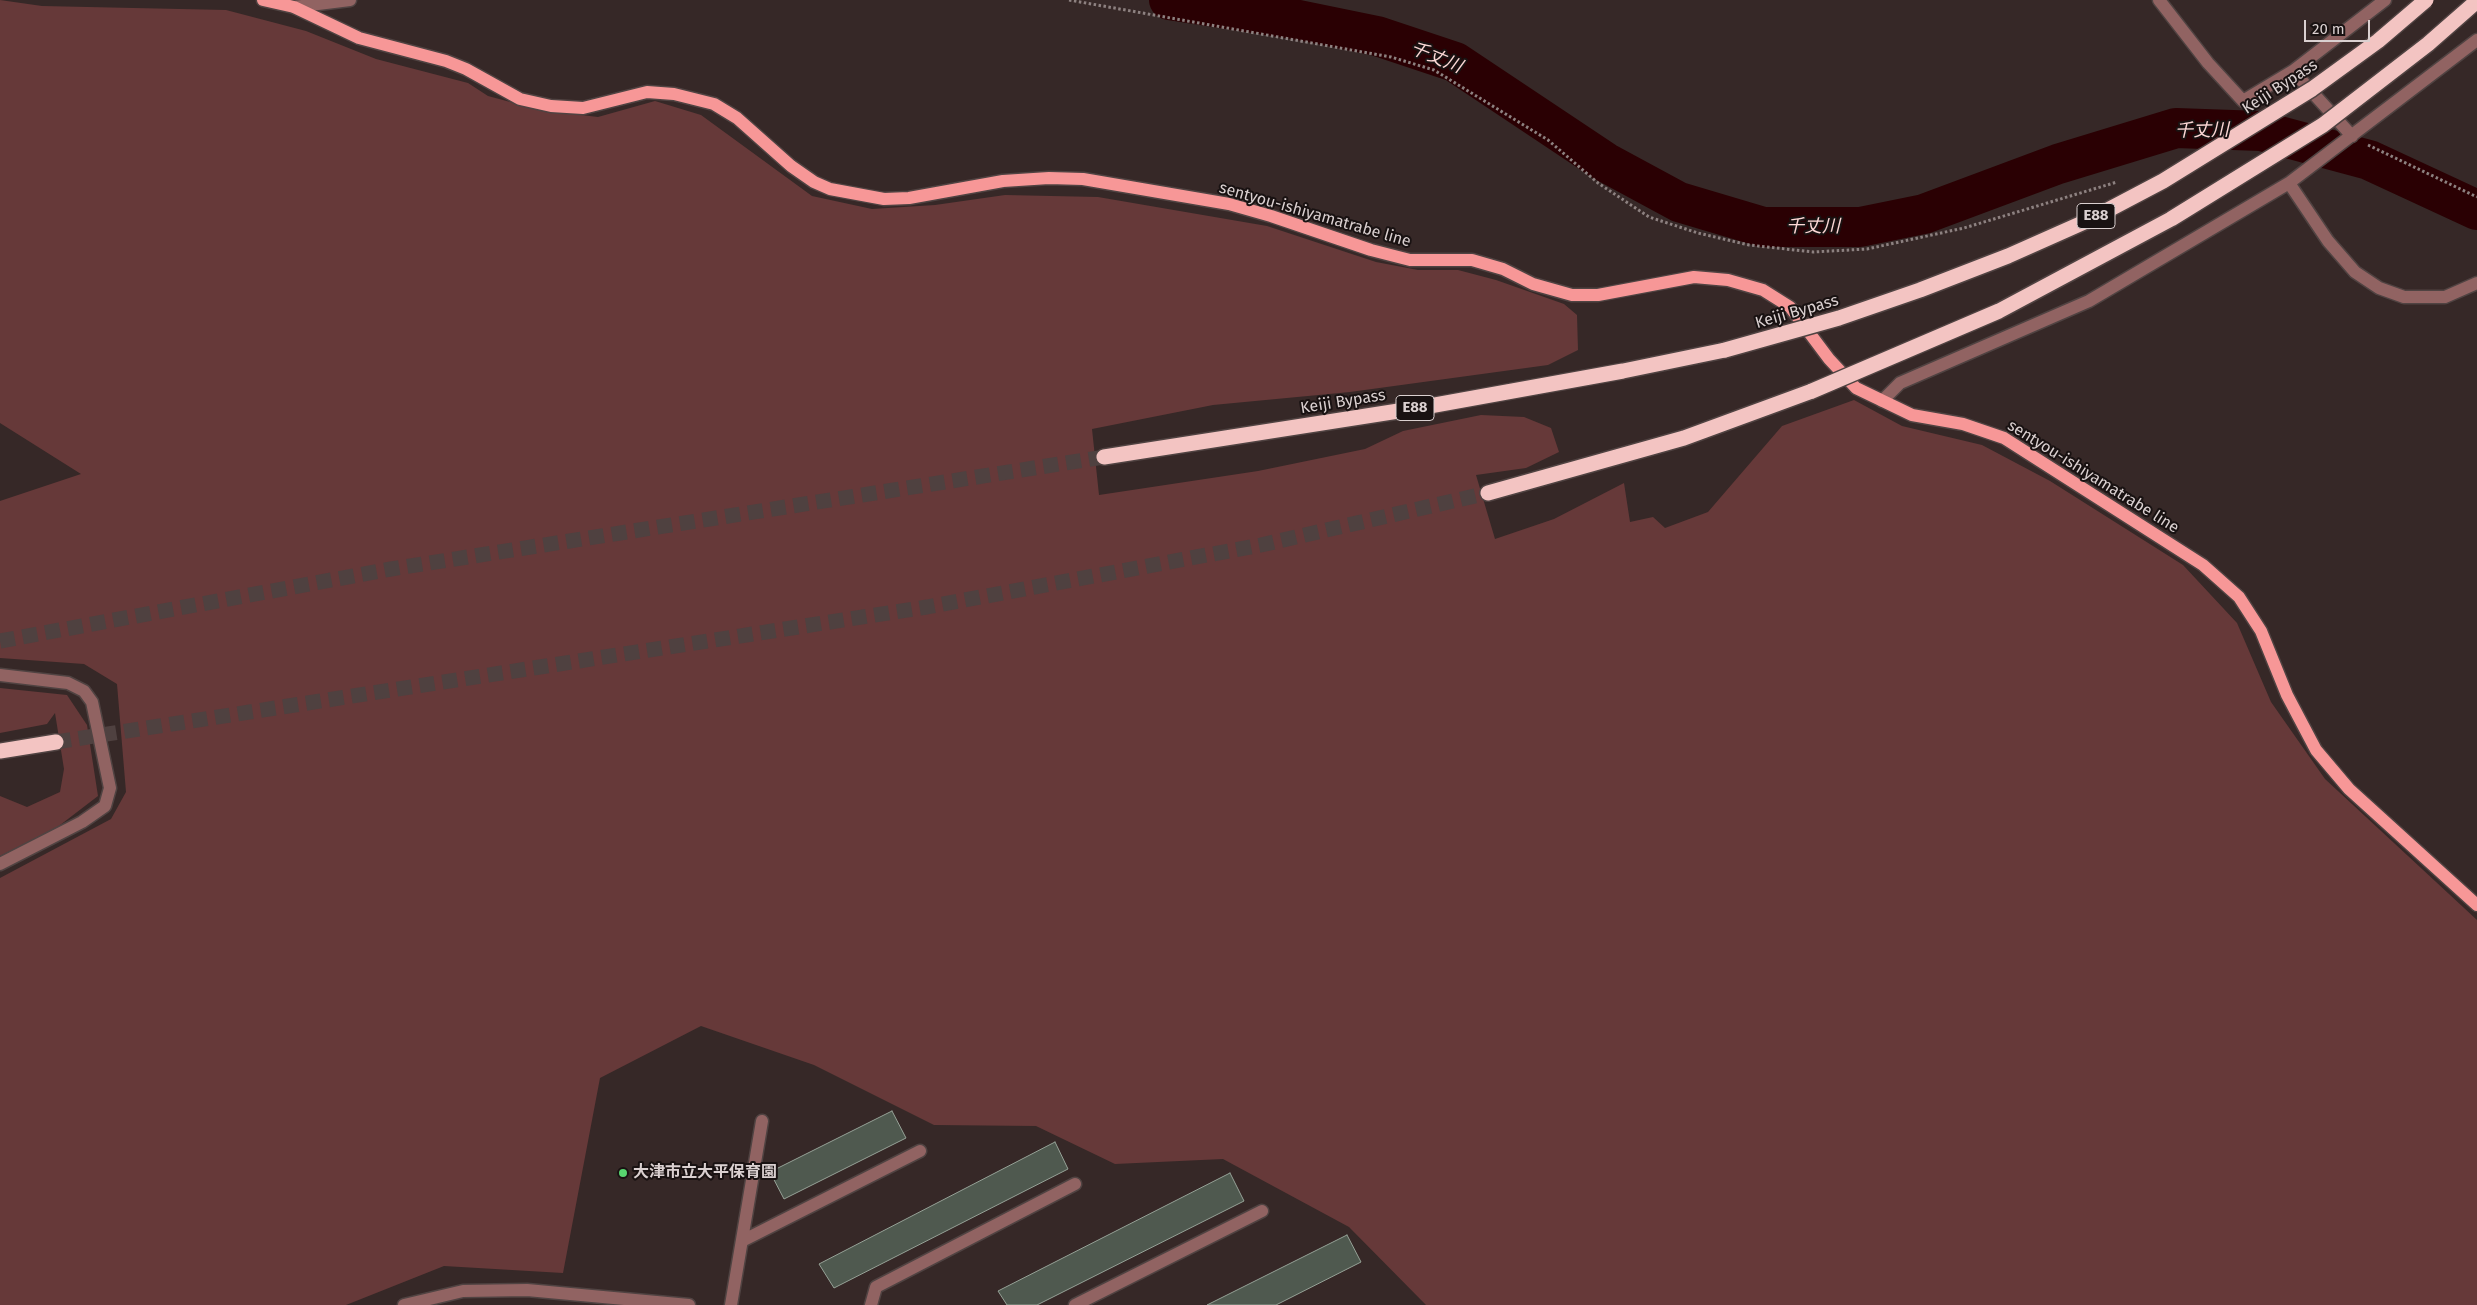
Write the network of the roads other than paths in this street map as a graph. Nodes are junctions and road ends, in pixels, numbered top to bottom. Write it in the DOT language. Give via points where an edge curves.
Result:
graph roads {
  1 [pos="263,0"];
  2 [pos="350,0"];
  3 [pos="2159,0"];
  4 [pos="2385,0"];
  5 [pos="2426,0"];
  6 [pos="2477,1"];
  7 [pos="294,7"];
  8 [pos="2477,40"];
  9 [pos="2293,71"];
  10 [pos="2347,140"];
  11 [pos="2290,183"];
  12 [pos="2477,282"];
  13 [pos="1882,401"];
  14 [pos="1104,457"];
  15 [pos="1488,493"];
  16 [pos="0,675"];
  17 [pos="56,742"];
  18 [pos="0,752"];
  19 [pos="0,864"];
  20 [pos="2477,906"];
  21 [pos="762,1121"];
  22 [pos="920,1151"];
  23 [pos="1075,1184"];
  24 [pos="1262,1212"];
  25 [pos="742,1241"];
  26 [pos="408,1304"];
  27 [pos="689,1305"];
  28 [pos="731,1305"];
  29 [pos="870,1305"];
  30 [pos="1075,1305"];
  1 -- 7 [label="main road, sentyou-ishiyamatrabe line"];
  2 -- 7 [label="street"];
  3 -- 9 [label="street" via="2208,63 2243,101"];
  4 -- 9 [label="street"];
  5 -- 14 [label="highway, Keiji Bypass / E88, bridge" via="2378,41 2312,89 2163,182 2089,220 1920,290 1839,318 1725,350 1623,371 1424,407"];
  6 -- 15 [label="highway, E88, bridge" via="2428,44 2323,125 2171,219 1999,311 1812,391 1684,438"];
  7 -- 13 [label="main road, sentyou-ishiyamatrabe line" via="359,38 466,69 520,99 551,106 584,108 647,92 674,94 714,104 736,118 791,166 830,189 884,198 909,198 1003,181 1083,179 1229,204 1410,260 1472,260 1503,269 1533,284 1572,294 1598,295 1694,277 1728,280 1763,290 1790,307 1829,359 1856,388"];
  8 -- 10 [label="street"];
  9 -- 10 [label="street"];
  10 -- 11 [label="street"];
  11 -- 12 [label="street" via="2328,241 2355,272 2379,288 2404,297 2445,297"];
  11 -- 13 [label="street" via="2088,302 1900,383"];
  13 -- 20 [label="main road, sentyou-ishiyamatrabe line" via="1912,415 1963,424 2004,438 2203,565 2239,597 2261,631 2287,695 2316,750 2348,789"];
  16 -- 19 [label="street" via="68,683 84,691 92,702 110,788 105,806 82,822"];
  17 -- 18 [label="highway"];
  21 -- 25 [label="street"];
  22 -- 25 [label="street"];
  23 -- 29 [label="street" via="876,1287"];
  24 -- 30 [label="street"];
  25 -- 28 [label="street"];
  26 -- 27 [label="street" via="463,1292 527,1290"];
}
